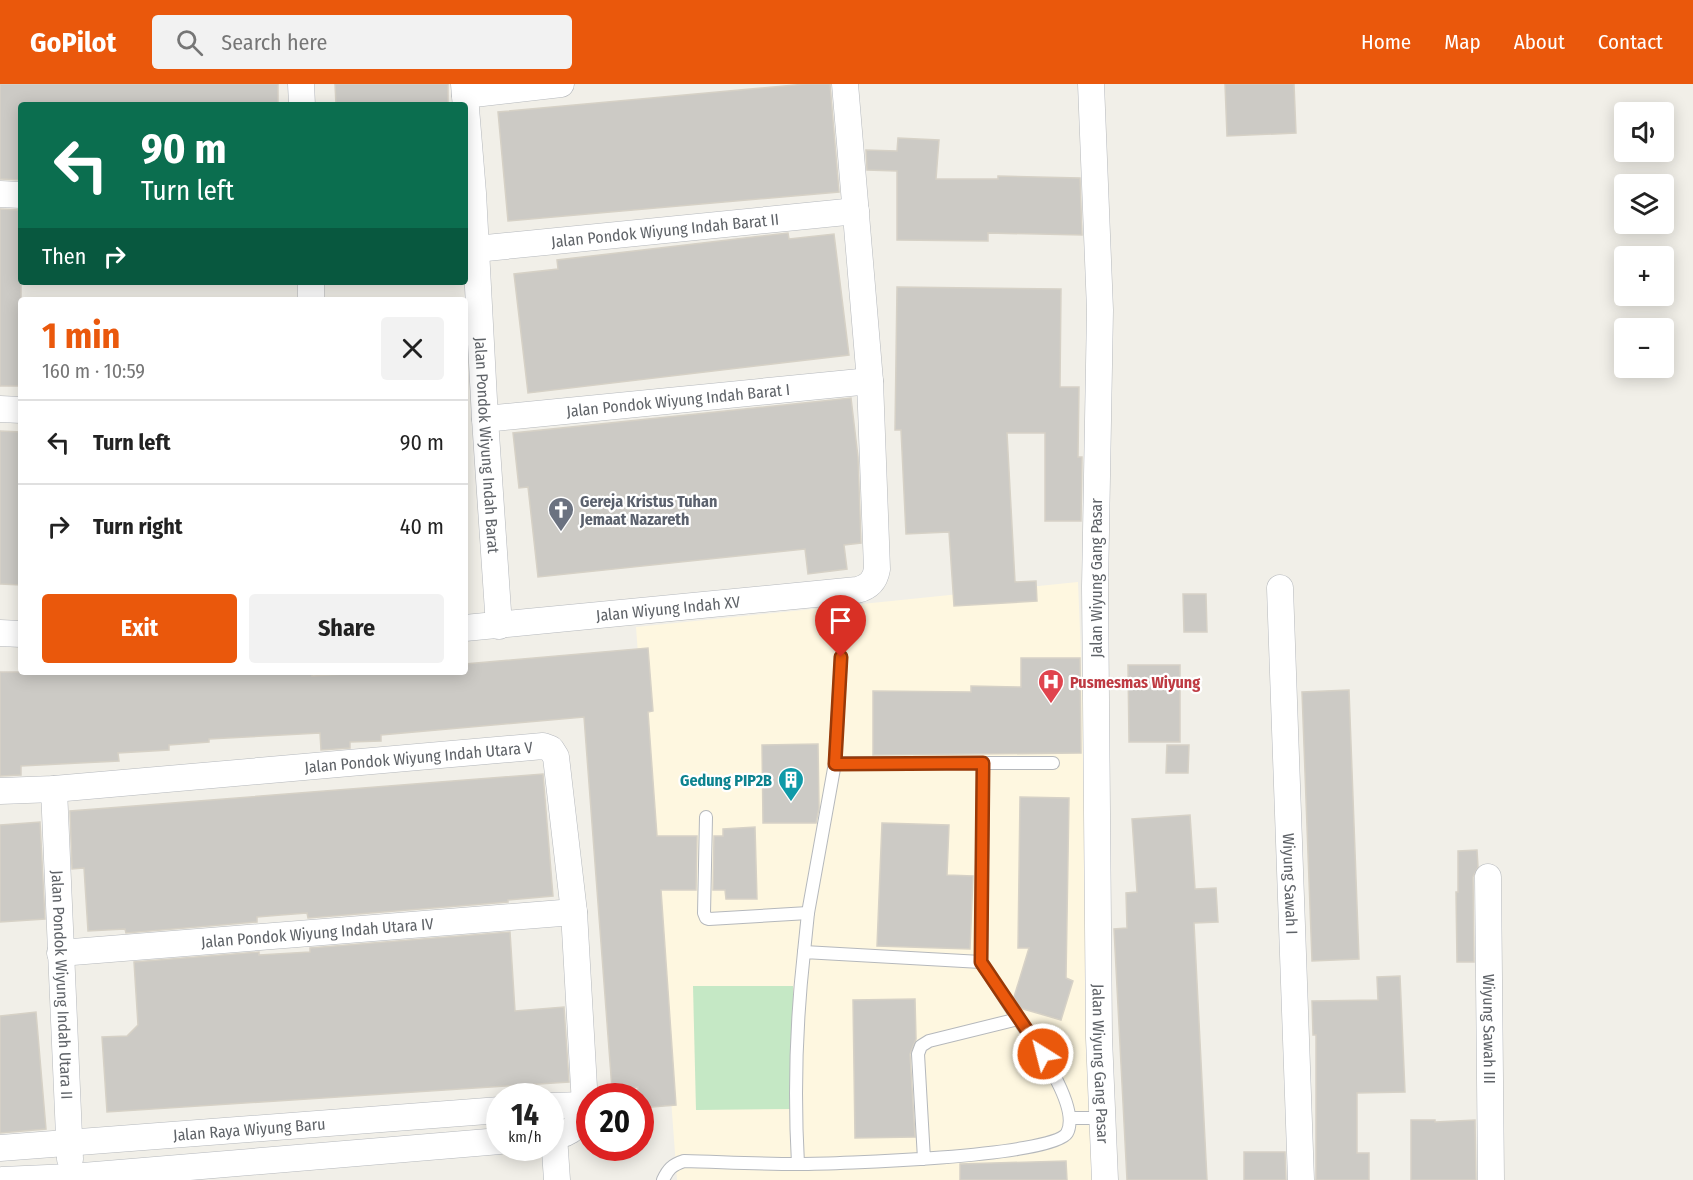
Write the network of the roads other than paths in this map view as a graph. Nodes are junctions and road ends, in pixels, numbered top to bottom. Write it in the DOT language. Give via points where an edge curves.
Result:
graph roads {
  1 [pos="301,84"];
  2 [pos="561,84"];
  3 [pos="845,84"];
  4 [pos="1091,84"];
  5 [pos="464,89"];
  6 [pos="302,102"];
  7 [pos="468,172"];
  8 [pos="469,193"];
  9 [pos="0,194"];
  10 [pos="18,195"];
  11 [pos="856,211"];
  12 [pos="476,249"];
  13 [pos="870,381"];
  14 [pos="0,409"];
  15 [pos="18,410"];
  16 [pos="485,419"];
  17 [pos="1280,588"];
  18 [pos="499,626"];
  19 [pos="468,628"];
  20 [pos="0,633"];
  21 [pos="18,634"];
  22 [pos="841,657"];
  23 [pos="983,763"];
  24 [pos="1053,763"];
  25 [pos="835,764"];
  26 [pos="54,789"];
  27 [pos="0,791"];
  28 [pos="706,817"];
  29 [pos="1488,877"];
  30 [pos="574,912"];
  31 [pos="808,913"];
  32 [pos="804,952"];
  33 [pos="60,953"];
  34 [pos="981,962"];
  35 [pos="1018,1019"];
  36 [pos="584,1083"];
  37 [pos="486,1111"];
  38 [pos="1070,1118"];
  39 [pos="1103,1118"];
  40 [pos="69,1142"];
  41 [pos="486,1142"];
  42 [pos="0,1148"];
  43 [pos="924,1159"];
  44 [pos="555,1161"];
  45 [pos="798,1164"];
  46 [pos="71,1178"];
  47 [pos="2,1180"];
  48 [pos="557,1180"];
  49 [pos="663,1180"];
  50 [pos="1105,1180"];
  51 [pos="1301,1180"];
  52 [pos="1491,1180"];
  1 -- 6 [label="street"];
  2 -- 5 [label="street"];
  3 -- 11 [label="street"];
  4 -- 39 [label="street, Jalan Wiyung Gang Pasar" via="1100,310 1095,587 1098,1038"];
  7 -- 8 [label="street, Jalan Pondok Wiyung Indah Barat"];
  8 -- 12 [label="street, Jalan Pondok Wiyung Indah Barat"];
  9 -- 10 [label="street"];
  11 -- 12 [label="street, Jalan Pondok Wiyung Indah Barat II"];
  11 -- 13 [label="street"];
  12 -- 16 [label="street, Jalan Pondok Wiyung Indah Barat"];
  13 -- 16 [label="street, Jalan Pondok Wiyung Indah Barat I"];
  13 -- 18 [label="street, Jalan Wiyung Indah XV" via="877,569 866,587"];
  14 -- 15 [label="street"];
  16 -- 18 [label="street, Jalan Pondok Wiyung Indah Barat"];
  17 -- 51 [label="street, Wiyung Sawah I"];
  18 -- 19 [label="street, Jalan Wiyung Indah XV"];
  20 -- 21 [label="street"];
  22 -- 25 [label="lane"];
  23 -- 24 [label="lane"];
  23 -- 25 [label="lane"];
  23 -- 34 [label="lane"];
  25 -- 31 [label="lane"];
  26 -- 27 [label="street, Jalan Pondok Wiyung Indah Utara V"];
  26 -- 30 [label="street, Jalan Pondok Wiyung Indah Utara V" via="547,747 556,757"];
  26 -- 33 [label="street, Jalan Pondok Wiyung Indah Utara II"];
  28 -- 31 [label="lane" via="706,918"];
  29 -- 52 [label="street, Wiyung Sawah III"];
  30 -- 33 [label="street, Jalan Pondok Wiyung Indah Utara IV"];
  30 -- 36 [label="street, Jalan Pondok Wiyung Indah Utara V"];
  31 -- 32 [label="lane"];
  32 -- 34 [label="lane"];
  32 -- 45 [label="lane" via="798,1009"];
  33 -- 40 [label="street, Jalan Pondok Wiyung Indah Utara II"];
  34 -- 35 [label="lane"];
  35 -- 38 [label="lane" via="1043,1054"];
  35 -- 43 [label="lane" via="921,1046 918,1054"];
  37 -- 40 [label="street, Jalan Raya Wiyung Baru"];
  38 -- 39 [label="lane"];
  38 -- 43 [label="lane" via="1063,1137 1040,1146"];
  39 -- 50 [label="street, Jalan Wiyung Gang Pasar"];
  40 -- 42 [label="street, Jalan Raya Wiyung Baru"];
  40 -- 46 [label="street, Jalan Pondok Wiyung Indah Utara II"];
  41 -- 46 [label="street, Jalan Raya Wiyung Baru"];
  43 -- 45 [label="lane"];
  44 -- 48 [label="street"];
  45 -- 49 [label="lane" via="684,1161 674,1164"];
  46 -- 47 [label="street, Jalan Raya Wiyung Baru"];
}
